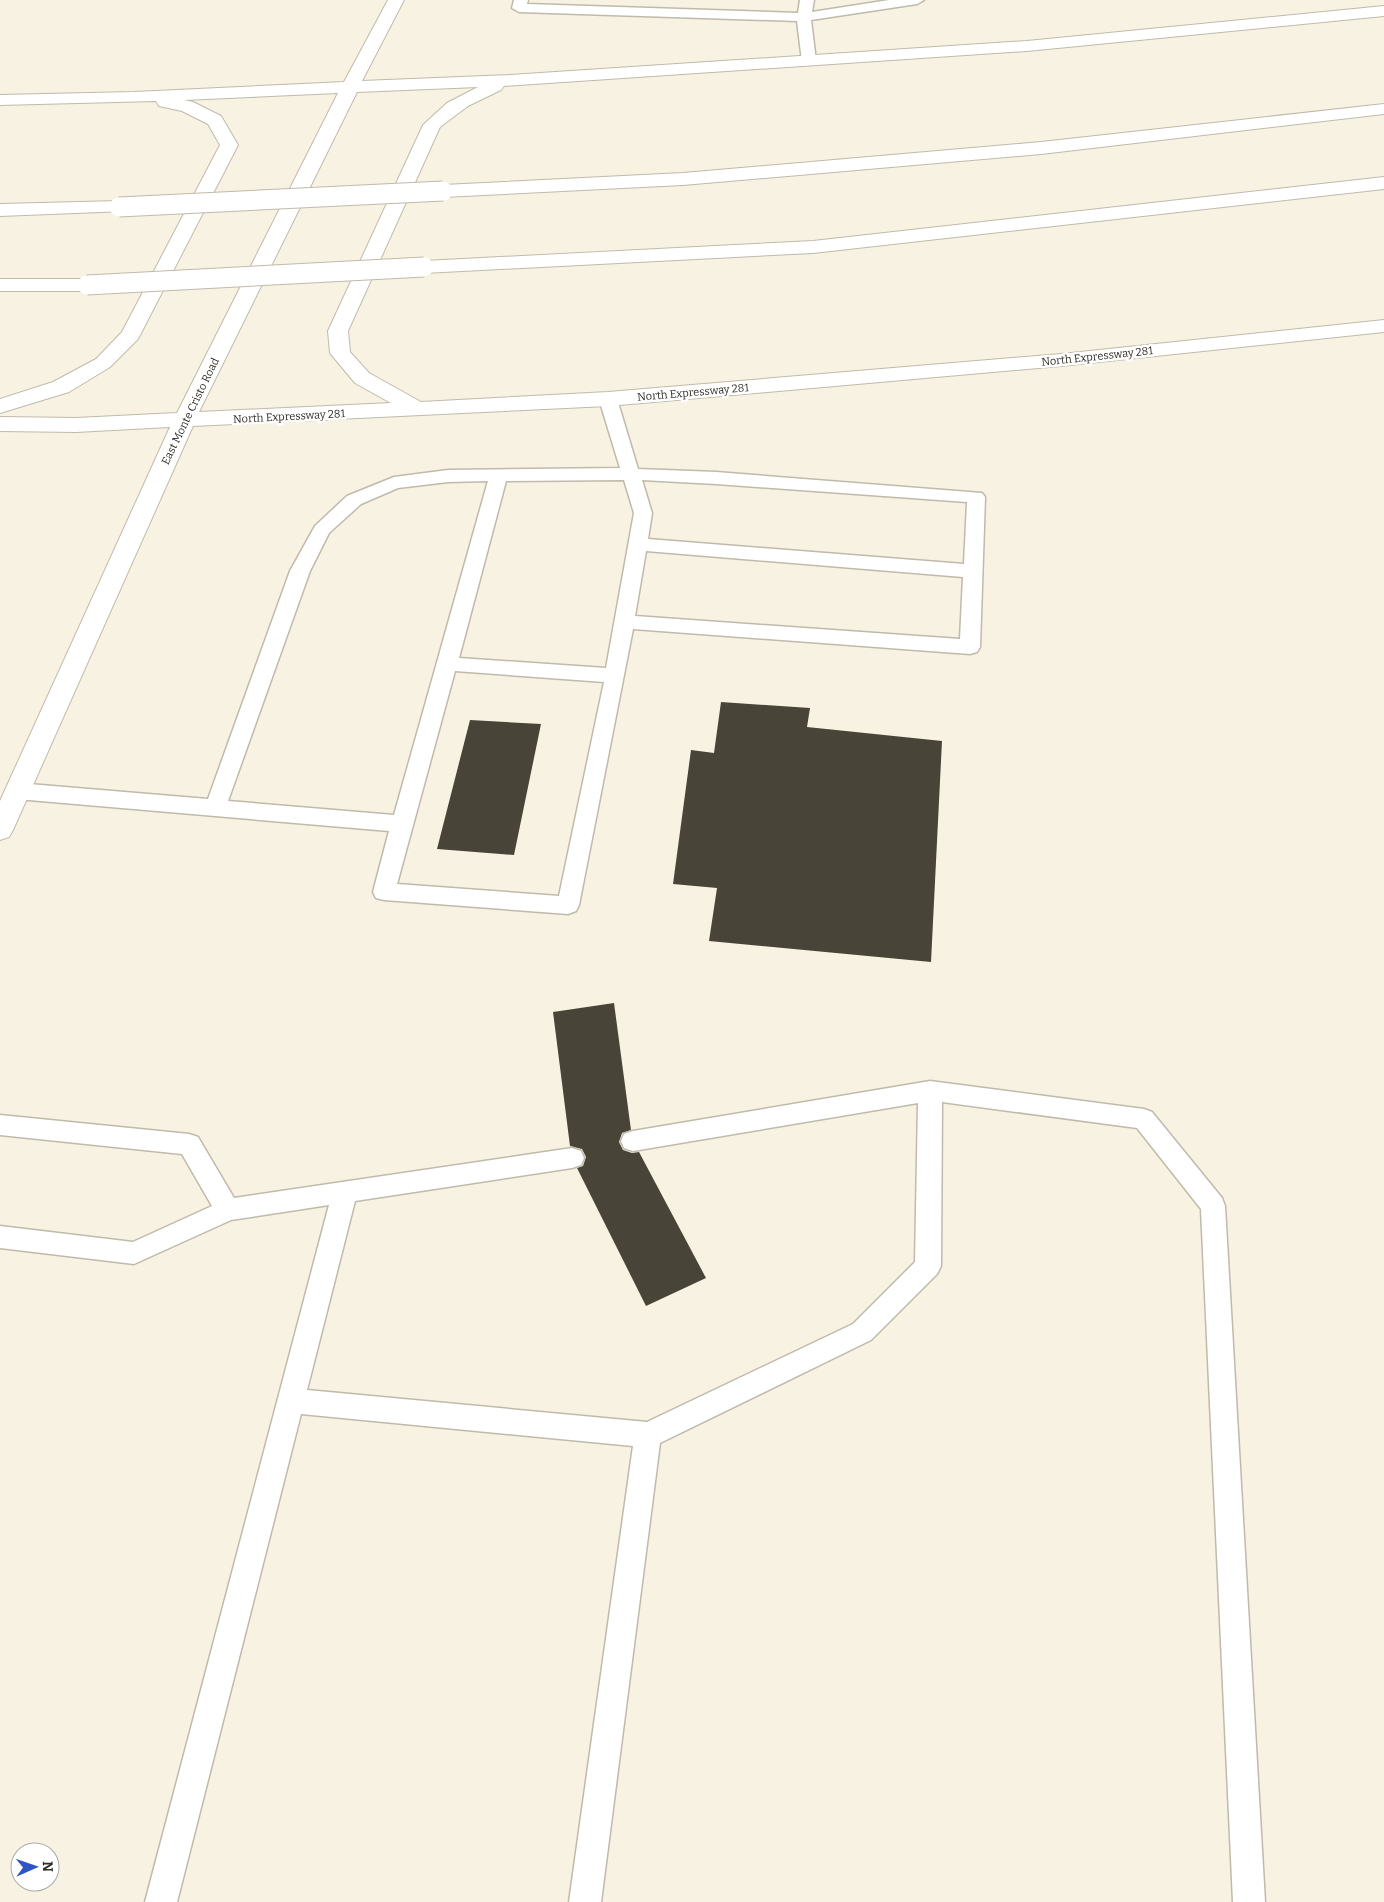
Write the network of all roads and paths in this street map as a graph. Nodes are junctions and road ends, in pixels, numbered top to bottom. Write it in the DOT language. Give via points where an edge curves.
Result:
graph roads {
  1 [pos="396,0"];
  2 [pos="521,0"];
  3 [pos="807,0"];
  4 [pos="917,0"];
  5 [pos="583,5"];
  6 [pos="628,6"];
  7 [pos="667,7"];
  8 [pos="1384,11"];
  9 [pos="804,17"];
  10 [pos="809,61"];
  11 [pos="510,80"];
  12 [pos="351,86"];
  13 [pos="134,97"];
  14 [pos="0,100"];
  15 [pos="1384,109"];
  16 [pos="1384,183"];
  17 [pos="0,210"];
  18 [pos="0,285"];
  19 [pos="1384,326"];
  20 [pos="608,399"];
  21 [pos="0,406"];
  22 [pos="418,409"];
  23 [pos="184,421"];
  24 [pos="0,424"];
  25 [pos="499,474"];
  26 [pos="630,474"];
  27 [pos="637,544"];
  28 [pos="973,571"];
  29 [pos="624,622"];
  30 [pos="447,664"];
  31 [pos="615,676"];
  32 [pos="18,791"];
  33 [pos="215,808"];
  34 [pos="402,824"];
  35 [pos="0,830"];
  36 [pos="930,1091"];
  37 [pos="0,1125"];
  38 [pos="633,1141"];
  39 [pos="572,1158"];
  40 [pos="346,1192"];
  41 [pos="228,1210"];
  42 [pos="0,1237"];
  43 [pos="291,1401"];
  44 [pos="648,1435"];
  45 [pos="162,1902"];
  46 [pos="585,1902"];
  47 [pos="1249,1902"];
  1 -- 12 [label="main road, East Monte Cristo Road"];
  2 -- 5 [label="lane" via="519,8"];
  3 -- 9 [label="lane"];
  4 -- 9 [label="lane"];
  5 -- 6 [label="lane"];
  6 -- 7 [label="lane"];
  7 -- 9 [label="lane"];
  8 -- 10 [label="main road" via="1027,46"];
  9 -- 10 [label="lane"];
  10 -- 11 [label="main road"];
  11 -- 12 [label="main road"];
  11 -- 22 [label="main road" via="467,97 432,125 338,332 340,353 362,378"];
  12 -- 13 [label="main road"];
  12 -- 23 [label="main road, East Monte Cristo Road"];
  13 -- 14 [label="main road"];
  13 -- 21 [label="main road" via="187,106 215,120 229,145 131,335 103,363 61,387"];
  15 -- 17 [label="main road, bridge" via="1031,149 683,179"];
  16 -- 18 [label="main road, bridge" via="813,247 87,285"];
  19 -- 20 [label="main road, North Expressway 281" via="1061,360"];
  20 -- 22 [label="main road, North Expressway 281"];
  20 -- 26 [label="lane"];
  22 -- 23 [label="main road, North Expressway 281"];
  23 -- 24 [label="main road, North Expressway 281"];
  23 -- 32 [label="main road, East Monte Cristo Road"];
  25 -- 26 [label="lane"];
  25 -- 30 [label="lane"];
  25 -- 33 [label="lane" via="394,483 354,500 322,530 300,571"];
  26 -- 27 [label="lane" via="643,513"];
  26 -- 28 [label="lane" via="976,497"];
  27 -- 28 [label="lane"];
  27 -- 29 [label="lane"];
  28 -- 29 [label="lane" via="970,647"];
  29 -- 31 [label="lane"];
  30 -- 31 [label="lane"];
  30 -- 34 [label="lane"];
  31 -- 34 [label="lane" via="568,905 384,892"];
  32 -- 33 [label="lane"];
  32 -- 35 [label="main road, East Monte Cristo Road"];
  33 -- 34 [label="lane"];
  36 -- 38 [label="lane"];
  36 -- 44 [label="lane" via="928,1266 862,1332"];
  36 -- 47 [label="lane" via="1144,1119 1213,1206"];
  37 -- 41 [label="lane" via="189,1144"];
  39 -- 40 [label="lane"];
  40 -- 41 [label="lane"];
  40 -- 43 [label="lane"];
  41 -- 42 [label="lane" via="134,1253"];
  43 -- 44 [label="lane"];
  43 -- 45 [label="lane"];
  44 -- 46 [label="lane"];
}
